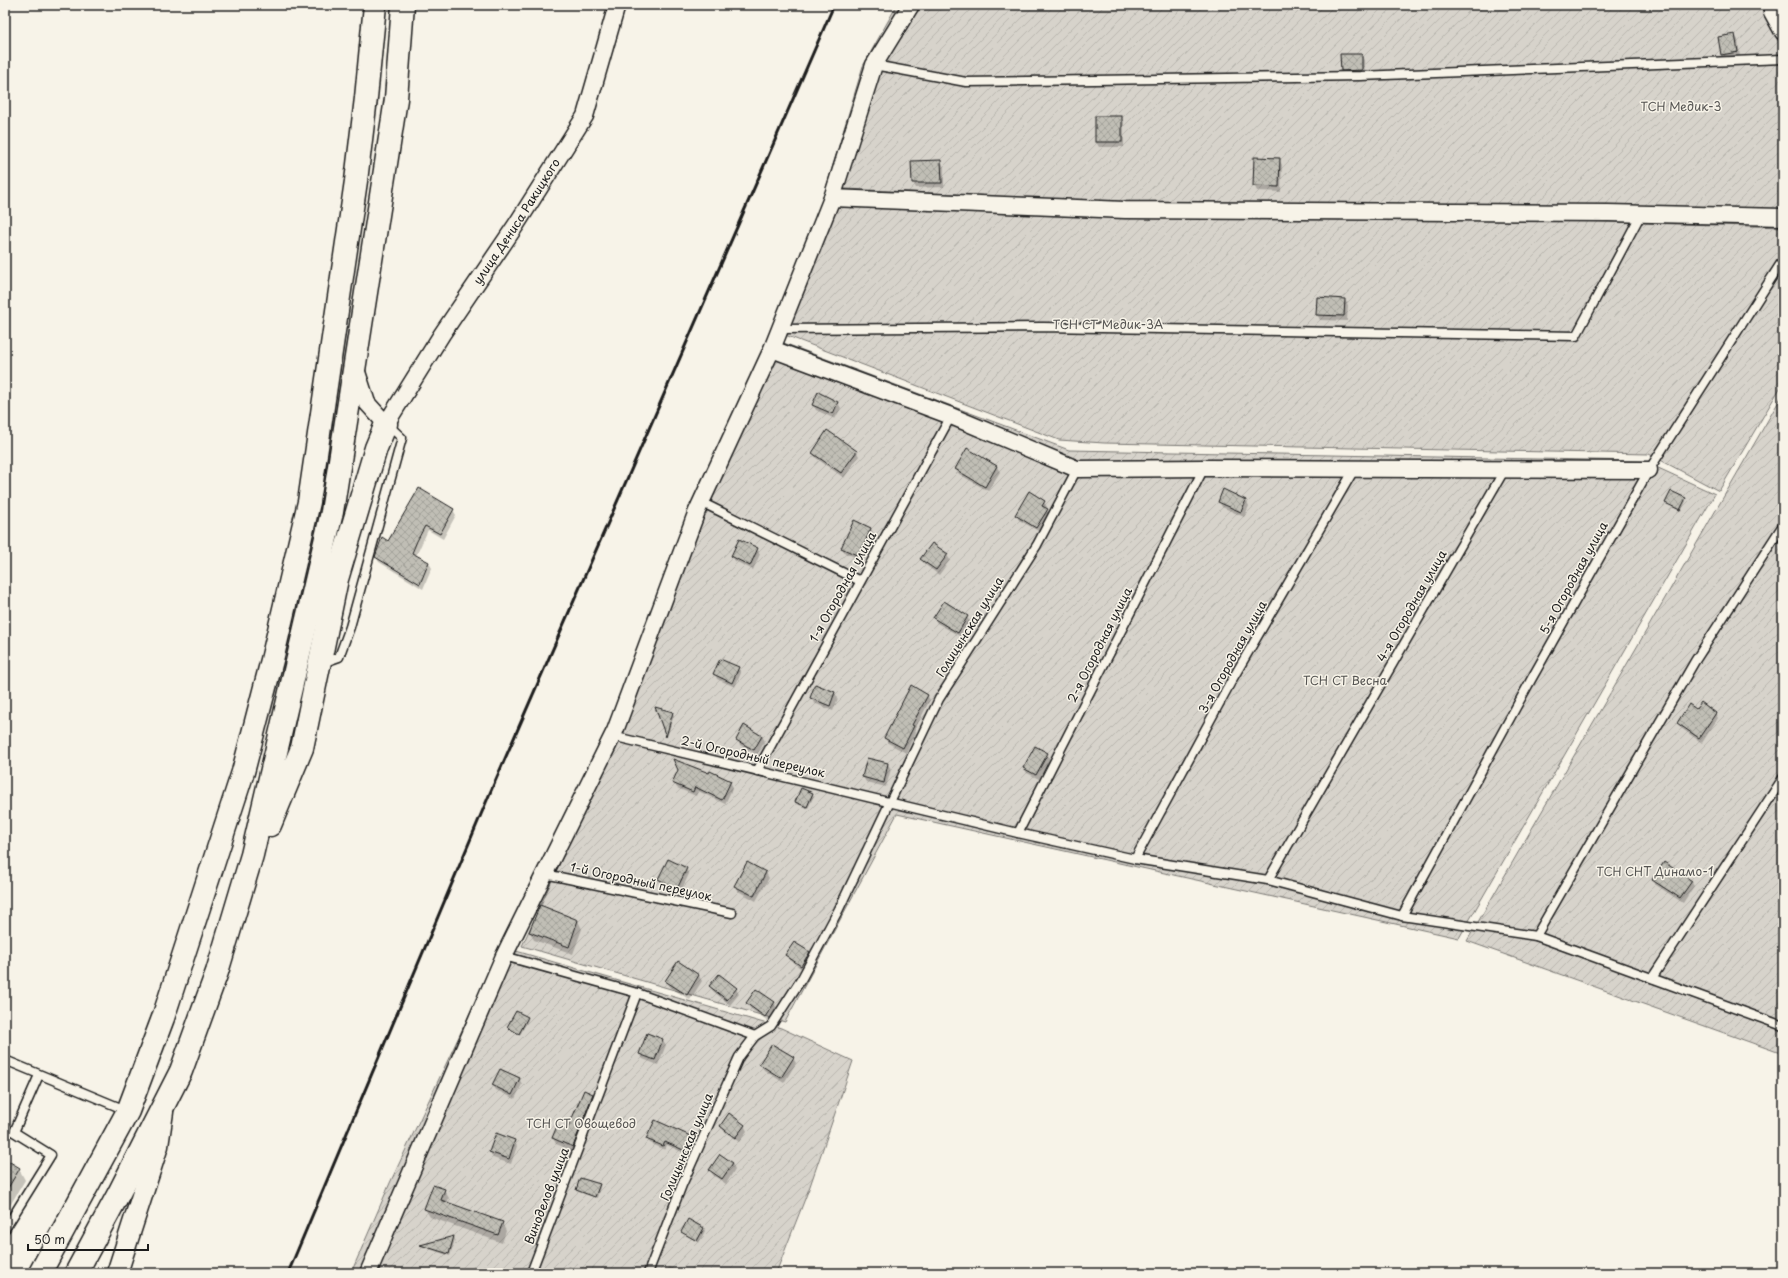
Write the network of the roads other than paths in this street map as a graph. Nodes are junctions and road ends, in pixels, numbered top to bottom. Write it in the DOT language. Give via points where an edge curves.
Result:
graph roads {
  1 [pos="375,5"];
  2 [pos="403,5"];
  3 [pos="617,5"];
  4 [pos="911,5"];
  5 [pos="1772,5"];
  6 [pos="1783,32"];
  7 [pos="1783,58"];
  8 [pos="874,65"];
  9 [pos="832,198"];
  10 [pos="1642,214"];
  11 [pos="1783,217"];
  12 [pos="1783,260"];
  13 [pos="780,329"];
  14 [pos="772,349"];
  15 [pos="356,369"];
  16 [pos="951,416"];
  17 [pos="386,424"];
  18 [pos="1204,468"];
  19 [pos="1355,468"];
  20 [pos="1077,469"];
  21 [pos="1505,469"];
  22 [pos="1649,470"];
  23 [pos="701,502"];
  24 [pos="1783,525"];
  25 [pos="860,581"];
  26 [pos="612,736"];
  27 [pos="757,771"];
  28 [pos="1783,778"];
  29 [pos="889,802"];
  30 [pos="1018,833"];
  31 [pos="252,855"];
  32 [pos="1135,859"];
  33 [pos="545,874"];
  34 [pos="1268,880"];
  35 [pos="732,913"];
  36 [pos="1402,916"];
  37 [pos="1536,936"];
  38 [pos="504,956"];
  39 [pos="1652,978"];
  40 [pos="637,993"];
  41 [pos="1783,1026"];
  42 [pos="755,1036"];
  43 [pos="5,1060"];
  44 [pos="39,1075"];
  45 [pos="164,1106"];
  46 [pos="128,1111"];
  47 [pos="5,1229"];
  48 [pos="43,1270"];
  49 [pos="76,1273"];
  50 [pos="117,1273"];
  51 [pos="368,1273"];
  52 [pos="531,1273"];
  53 [pos="648,1273"];
  1 -- 46 [label="main road" via="356,181 309,502 243,772 163,1018"];
  2 -- 15 [label="main road" via="396,99"];
  3 -- 17 [label="street, улица Дениса Ракицкого" via="585,116"];
  4 -- 8 [label="street"];
  5 -- 6 [label="street" via="1772,12"];
  7 -- 8 [label="lane" via="1360,76 966,82"];
  8 -- 9 [label="street"];
  9 -- 10 [label="street" via="1125,210"];
  9 -- 13 [label="street"];
  10 -- 11 [label="street"];
  10 -- 13 [label="lane" via="1576,336 1044,327"];
  12 -- 22 [label="lane, 5-я Огородная улица"];
  13 -- 14 [label="street"];
  14 -- 16 [label="street"];
  14 -- 23 [label="street"];
  15 -- 17 [label="street" via="367,403"];
  15 -- 31 [label="main road" via="332,512"];
  16 -- 20 [label="street"];
  16 -- 25 [label="lane, 1-я Огородная улица"];
  17 -- 31 [label="main road" via="376,448 337,580 302,748 267,833"];
  18 -- 19 [label="street"];
  18 -- 20 [label="street"];
  18 -- 30 [label="lane, 2-я Огородная улица"];
  19 -- 21 [label="street"];
  19 -- 32 [label="lane, 3-я Огородная улица" via="1232,680"];
  20 -- 29 [label="lane, Голицынская улица" via="1037,545 938,699"];
  21 -- 22 [label="street"];
  21 -- 34 [label="lane, 4-я Огородная улица"];
  22 -- 36 [label="lane, 5-я Огородная улица"];
  23 -- 25 [label="lane"];
  23 -- 26 [label="street"];
  24 -- 37 [label="lane" via="1695,661"];
  25 -- 27 [label="lane, 1-я Огородная улица"];
  26 -- 27 [label="lane, 2-й Огородный переулок"];
  26 -- 33 [label="street"];
  27 -- 29 [label="lane, 2-й Огородный переулок"];
  28 -- 39 [label="lane"];
  29 -- 30 [label="lane, 2-й Огородный переулок"];
  29 -- 42 [label="lane, Голицынская улица" via="842,902 802,978 771,1026"];
  30 -- 32 [label="lane, 2-й Огородный переулок"];
  31 -- 45 [label="main road" via="217,972 181,1071"];
  32 -- 34 [label="lane, 2-й Огородный переулок"];
  33 -- 35 [label="lane, 1-й Огородный переулок"];
  33 -- 38 [label="street"];
  34 -- 36 [label="lane, 2-й Огородный переулок"];
  36 -- 37 [label="lane, 2-й Огородный переулок"];
  37 -- 39 [label="lane, 2-й Огородный переулок"];
  38 -- 40 [label="lane"];
  38 -- 51 [label="street"];
  39 -- 41 [label="lane, 2-й Огородный переулок"];
  40 -- 42 [label="lane"];
  40 -- 52 [label="lane, Виноделов улица"];
  42 -- 53 [label="lane, Голицынская улица" via="739,1056 682,1185"];
  43 -- 44 [label="lane"];
  44 -- 46 [label="lane"];
  44 -- 47 [label="lane" via="14,1132 51,1155"];
  45 -- 49 [label="main road"];
  45 -- 50 [label="street" via="158,1146"];
  46 -- 48 [label="main road"];
}
